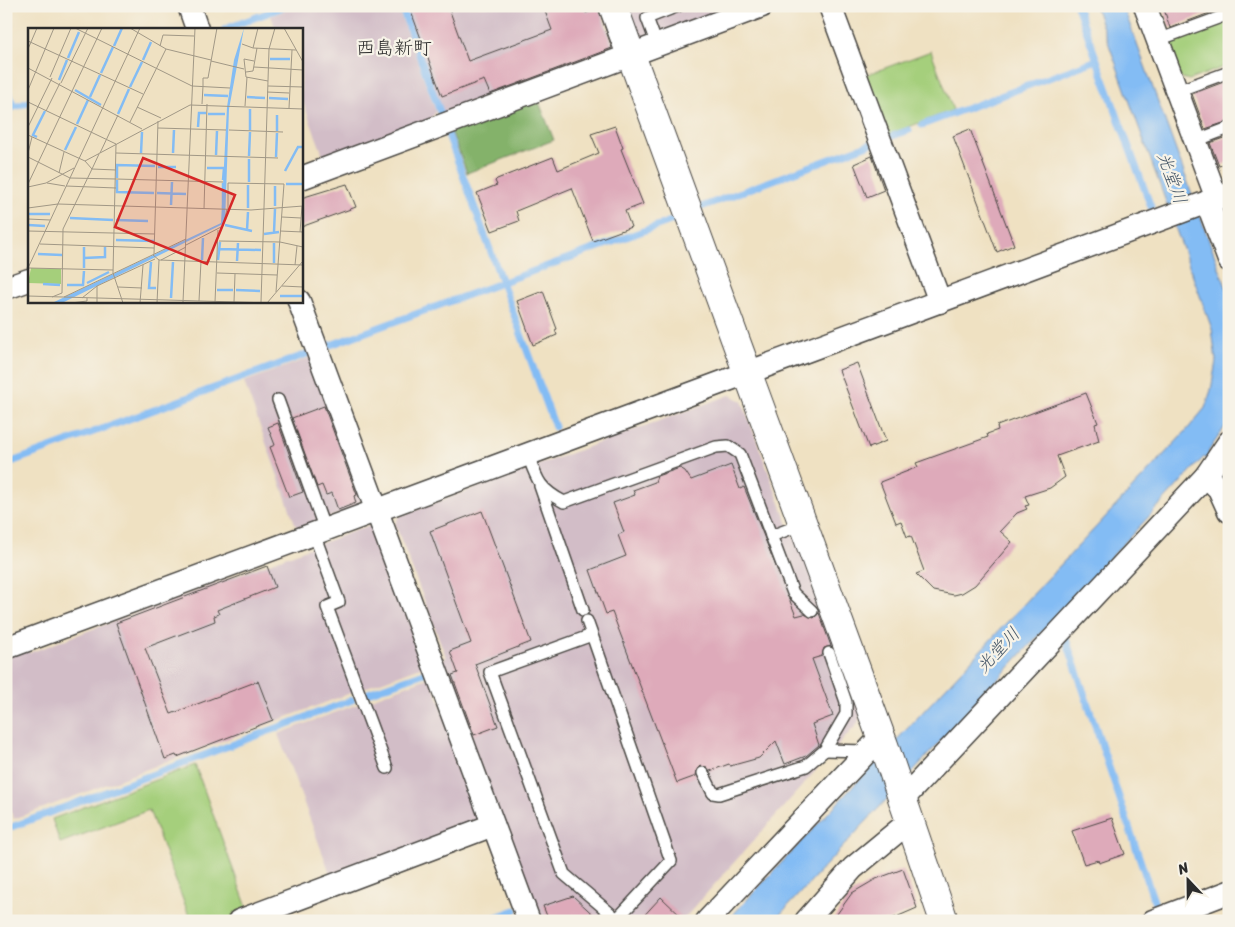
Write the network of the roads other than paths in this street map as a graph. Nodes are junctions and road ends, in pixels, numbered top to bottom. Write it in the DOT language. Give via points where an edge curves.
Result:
graph roads {
  1 [pos="189,6"];
  2 [pos="613,6"];
  3 [pos="678,6"];
  4 [pos="762,6"];
  5 [pos="830,6"];
  6 [pos="1145,6"];
  7 [pos="1229,14"];
  8 [pos="198,28"];
  9 [pos="1158,40"];
  10 [pos="657,45"];
  11 [pos="631,55"];
  12 [pos="1229,72"];
  13 [pos="1176,91"];
  14 [pos="1229,128"];
  15 [pos="1195,141"];
  16 [pos="302,178"];
  17 [pos="1218,198"];
  18 [pos="1229,260"];
  19 [pos="28,280"];
  20 [pos="6,288"];
  21 [pos="299,302"];
  22 [pos="940,302"];
  23 [pos="748,373"];
  24 [pos="278,400"];
  25 [pos="1229,442"];
  26 [pos="528,455"];
  27 [pos="1206,476"];
  28 [pos="539,485"];
  29 [pos="376,511"];
  30 [pos="1229,511"];
  31 [pos="804,524"];
  32 [pos="320,532"];
  33 [pos="772,536"];
  34 [pos="583,610"];
  35 [pos="812,611"];
  36 [pos="587,621"];
  37 [pos="592,635"];
  38 [pos="6,648"];
  39 [pos="829,653"];
  40 [pos="878,744"];
  41 [pos="825,750"];
  42 [pos="387,768"];
  43 [pos="703,773"];
  44 [pos="905,804"];
  45 [pos="493,825"];
  46 [pos="1229,892"];
  47 [pos="239,921"];
  48 [pos="529,921"];
  49 [pos="707,921"];
  50 [pos="806,921"];
  51 [pos="944,921"];
  52 [pos="1154,921"];
  1 -- 8 [label="street"];
  2 -- 11 [label="street"];
  3 -- 10 [label="lane" via="647,18"];
  4 -- 10 [label="street"];
  5 -- 22 [label="street"];
  6 -- 9 [label="street"];
  7 -- 9 [label="lane"];
  9 -- 13 [label="street"];
  10 -- 11 [label="street"];
  11 -- 16 [label="street"];
  11 -- 23 [label="street"];
  12 -- 13 [label="lane"];
  13 -- 15 [label="street"];
  14 -- 15 [label="lane"];
  15 -- 17 [label="street"];
  17 -- 18 [label="street"];
  17 -- 22 [label="street"];
  19 -- 20 [label="street"];
  21 -- 29 [label="street"];
  22 -- 23 [label="street"];
  23 -- 26 [label="street"];
  23 -- 31 [label="street"];
  24 -- 32 [label="lane"];
  25 -- 27 [label="street"];
  26 -- 28 [label="lane"];
  26 -- 29 [label="street"];
  27 -- 30 [label="street" via="1219,489"];
  27 -- 44 [label="street"];
  28 -- 33 [label="lane" via="564,502 728,446 740,454"];
  28 -- 34 [label="lane"];
  29 -- 32 [label="street"];
  29 -- 45 [label="street"];
  31 -- 33 [label="lane"];
  31 -- 40 [label="street"];
  32 -- 38 [label="street"];
  32 -- 42 [label="lane" via="340,602 327,607"];
  33 -- 35 [label="lane" via="794,593"];
  36 -- 37 [label="lane"];
  37 -- 37 [label="lane" via="671,861 617,919 564,874 490,672"];
  39 -- 41 [label="lane" via="846,702 846,714"];
  40 -- 41 [label="lane"];
  40 -- 44 [label="street"];
  40 -- 49 [label="street"];
  41 -- 43 [label="lane" via="806,766 719,794 709,789"];
  44 -- 50 [label="street"];
  44 -- 51 [label="street"];
  45 -- 47 [label="street"];
  45 -- 48 [label="street"];
  46 -- 52 [label="street"];
}
